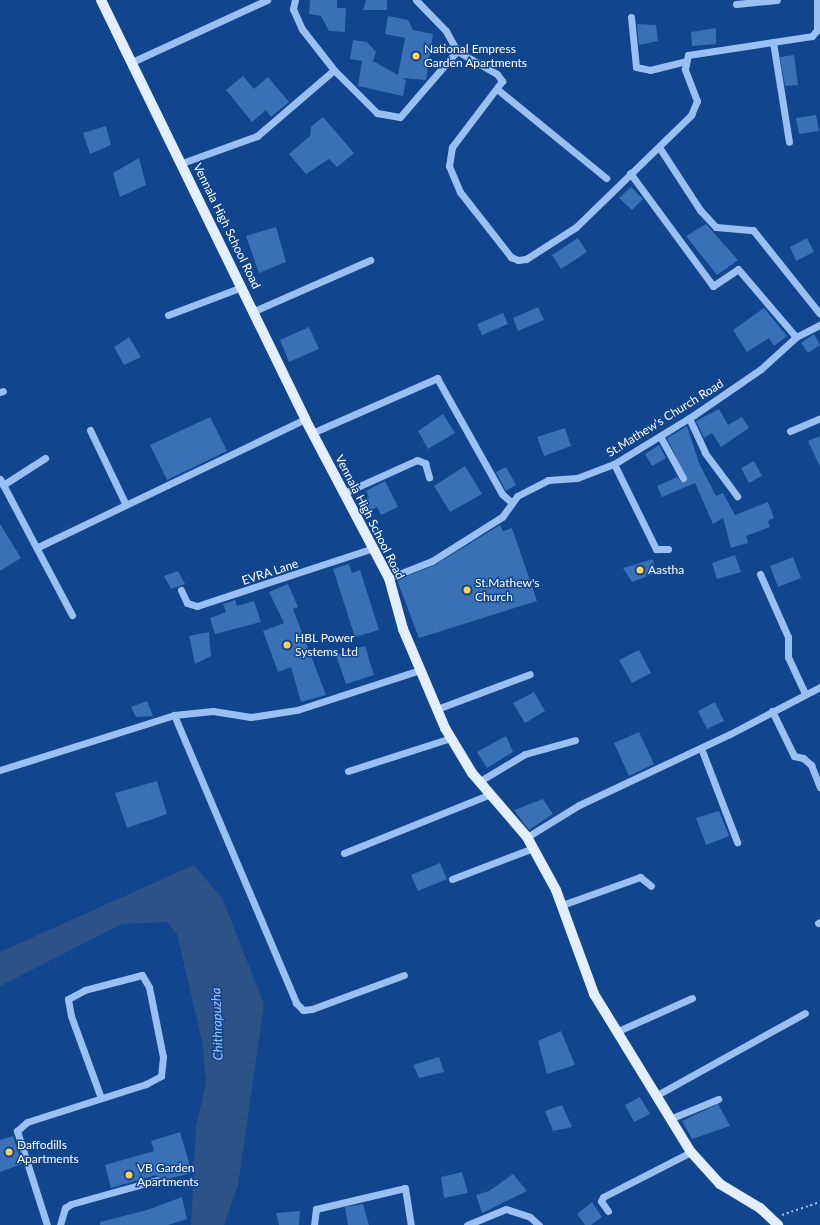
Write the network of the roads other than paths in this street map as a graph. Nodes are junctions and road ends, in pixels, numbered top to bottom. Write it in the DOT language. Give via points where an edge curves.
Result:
graph roads {
  1 [pos="101,0"];
  2 [pos="267,0"];
  3 [pos="295,0"];
  4 [pos="416,0"];
  5 [pos="777,0"];
  6 [pos="817,0"];
  7 [pos="736,4"];
  8 [pos="631,17"];
  9 [pos="773,42"];
  10 [pos="457,51"];
  11 [pos="685,61"];
  12 [pos="132,62"];
  13 [pos="334,70"];
  14 [pos="497,89"];
  15 [pos="790,142"];
  16 [pos="659,147"];
  17 [pos="182,163"];
  18 [pos="630,172"];
  19 [pos="606,178"];
  20 [pos="370,260"];
  21 [pos="242,287"];
  22 [pos="254,311"];
  23 [pos="820,314"];
  24 [pos="168,315"];
  25 [pos="820,325"];
  26 [pos="796,338"];
  27 [pos="689,418"];
  28 [pos="820,418"];
  29 [pos="305,419"];
  30 [pos="90,430"];
  31 [pos="790,431"];
  32 [pos="312,433"];
  33 [pos="660,436"];
  34 [pos="45,458"];
  35 [pos="614,464"];
  36 [pos="429,477"];
  37 [pos="683,478"];
  38 [pos="2,482"];
  39 [pos="344,493"];
  40 [pos="737,496"];
  41 [pos="512,503"];
  42 [pos="126,505"];
  43 [pos="38,547"];
  44 [pos="373,548"];
  45 [pos="668,549"];
  46 [pos="760,574"];
  47 [pos="389,578"];
  48 [pos="181,590"];
  49 [pos="72,615"];
  50 [pos="420,670"];
  51 [pos="530,674"];
  52 [pos="820,687"];
  53 [pos="805,693"];
  54 [pos="437,709"];
  55 [pos="772,711"];
  56 [pos="174,715"];
  57 [pos="451,738"];
  58 [pos="575,740"];
  59 [pos="701,748"];
  60 [pos="0,770"];
  61 [pos="348,771"];
  62 [pos="480,781"];
  63 [pos="820,787"];
  64 [pos="490,794"];
  65 [pos="527,837"];
  66 [pos="737,842"];
  67 [pos="533,848"];
  68 [pos="344,853"];
  69 [pos="452,879"];
  70 [pos="651,886"];
  71 [pos="562,905"];
  72 [pos="404,975"];
  73 [pos="692,998"];
  74 [pos="805,1013"];
  75 [pos="618,1032"];
  76 [pos="657,1095"];
  77 [pos="101,1098"];
  78 [pos="718,1099"];
  79 [pos="672,1118"];
  80 [pos="691,1152"];
  81 [pos="157,1180"];
  82 [pos="608,1211"];
  83 [pos="775,1222"];
  84 [pos="47,1225"];
  85 [pos="60,1225"];
  86 [pos="314,1225"];
  87 [pos="411,1225"];
  88 [pos="467,1225"];
  89 [pos="539,1225"];
  1 -- 12 [label="main road, Vennala High School Road"];
  2 -- 12 [label="street"];
  3 -- 13 [label="street" via="293,9 302,29"];
  4 -- 10 [label="street" via="446,31"];
  5 -- 7 [label="street"];
  6 -- 9 [label="street" via="817,30 812,36"];
  8 -- 11 [label="street" via="636,67 650,70"];
  9 -- 11 [label="street" via="698,52 688,55"];
  9 -- 15 [label="street"];
  10 -- 13 [label="street" via="400,117 377,113"];
  10 -- 14 [label="street" via="497,74 502,81"];
  11 -- 16 [label="street" via="696,108"];
  12 -- 17 [label="main road, Vennala High School Road"];
  13 -- 17 [label="street" via="257,136"];
  14 -- 18 [label="street" via="452,147 448,166 460,192 511,257 526,259 576,227"];
  14 -- 19 [label="street"];
  16 -- 18 [label="street"];
  16 -- 23 [label="street" via="700,210 716,227 753,230"];
  17 -- 21 [label="main road, Vennala High School Road"];
  18 -- 26 [label="street" via="713,286 738,269"];
  20 -- 22 [label="street"];
  21 -- 22 [label="main road, Vennala High School Road"];
  21 -- 24 [label="street"];
  22 -- 29 [label="main road, Vennala High School Road"];
  25 -- 26 [label="street, St.Mathew's Church Road"];
  26 -- 27 [label="street, St.Mathew's Church Road" via="761,369"];
  27 -- 33 [label="street, St.Mathew's Church Road"];
  27 -- 40 [label="street" via="705,452"];
  28 -- 31 [label="street"];
  29 -- 32 [label="main road, Vennala High School Road"];
  29 -- 42 [label="street"];
  30 -- 42 [label="street"];
  32 -- 39 [label="main road, Vennala High School Road"];
  32 -- 41 [label="street" via="437,378 502,494"];
  33 -- 35 [label="street, St.Mathew's Church Road"];
  33 -- 37 [label="street"];
  34 -- 38 [label="street"];
  35 -- 41 [label="street, St.Mathew's Church Road" via="577,478 548,480 517,496"];
  35 -- 45 [label="street" via="656,550"];
  36 -- 39 [label="street" via="425,463 417,460"];
  38 -- 43 [label="street"];
  39 -- 44 [label="main road, Vennala High School Road"];
  41 -- 47 [label="street, St.Mathew's Church Road" via="502,517 432,561"];
  42 -- 43 [label="street"];
  43 -- 49 [label="street"];
  44 -- 47 [label="main road, Vennala High School Road"];
  44 -- 48 [label="street, EVRA Lane" via="197,606 187,603"];
  46 -- 53 [label="street" via="788,637 788,657"];
  47 -- 50 [label="main road, Vennala High School Road" via="403,629"];
  50 -- 54 [label="main road, Vennala High School Road"];
  50 -- 56 [label="street" via="297,710 251,717 213,711"];
  51 -- 54 [label="street"];
  52 -- 53 [label="street"];
  53 -- 55 [label="street"];
  54 -- 57 [label="main road, Vennala High School Road"];
  55 -- 59 [label="street"];
  55 -- 63 [label="street" via="794,756 803,758 811,765"];
  56 -- 60 [label="street"];
  56 -- 72 [label="street" via="296,1003 303,1010 312,1009"];
  57 -- 61 [label="street"];
  57 -- 62 [label="main road, Vennala High School Road"];
  58 -- 62 [label="street" via="525,754"];
  59 -- 65 [label="street" via="579,805"];
  59 -- 66 [label="street"];
  62 -- 64 [label="main road, Vennala High School Road"];
  64 -- 65 [label="main road, Vennala High School Road"];
  64 -- 68 [label="street"];
  65 -- 67 [label="main road, Vennala High School Road"];
  67 -- 69 [label="street"];
  67 -- 71 [label="main road, Vennala High School Road"];
  70 -- 71 [label="street" via="640,877"];
  71 -- 75 [label="main road, Vennala High School Road" via="594,994"];
  73 -- 75 [label="street"];
  74 -- 76 [label="street"];
  75 -- 76 [label="main road, Vennala High School Road"];
  76 -- 79 [label="main road, Vennala High School Road"];
  77 -- 77 [label="street" via="70,1016 68,999 85,990 142,975 149,987 163,1072 158,1080"];
  77 -- 84 [label="street" via="18,1128 18,1138"];
  78 -- 79 [label="street"];
  79 -- 80 [label="main road, Vennala High School Road"];
  80 -- 82 [label="street" via="603,1197 601,1201"];
  80 -- 83 [label="main road, Vennala High School Road" via="720,1184"];
  81 -- 85 [label="street" via="71,1204 65,1208"];
  86 -- 87 [label="street" via="316,1208 405,1188"];
  88 -- 89 [label="street" via="506,1208 530,1217"];
}
